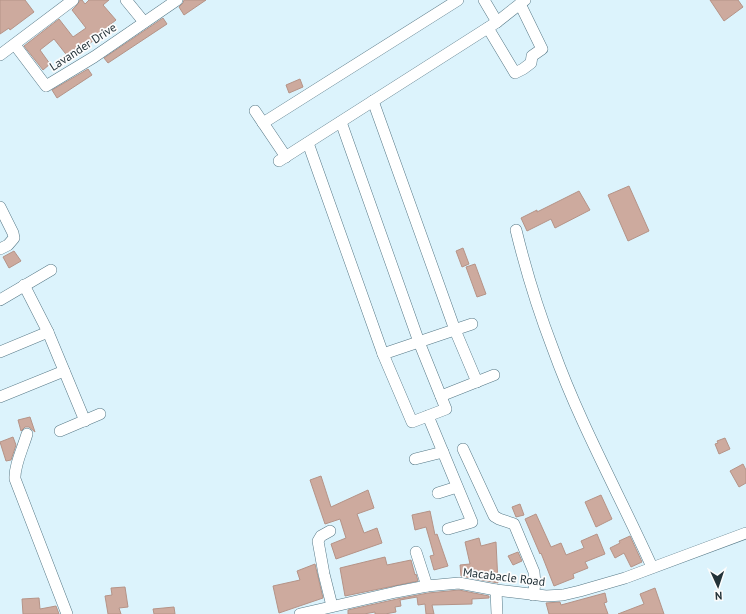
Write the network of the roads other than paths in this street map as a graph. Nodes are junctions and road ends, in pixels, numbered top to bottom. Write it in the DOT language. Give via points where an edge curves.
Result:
graph roads {
  1 [pos="73,0"];
  2 [pos="126,0"];
  3 [pos="177,0"];
  4 [pos="458,0"];
  5 [pos="484,0"];
  6 [pos="522,2"];
  7 [pos="144,22"];
  8 [pos="492,25"];
  9 [pos="15,45"];
  10 [pos="0,55"];
  11 [pos="373,101"];
  12 [pos="255,111"];
  13 [pos="341,122"];
  14 [pos="263,123"];
  15 [pos="308,143"];
  16 [pos="0,207"];
  17 [pos="516,230"];
  18 [pos="0,250"];
  19 [pos="51,270"];
  20 [pos="24,285"];
  21 [pos="0,300"];
  22 [pos="472,324"];
  23 [pos="455,330"];
  24 [pos="48,332"];
  25 [pos="419,342"];
  26 [pos="0,352"];
  27 [pos="383,354"];
  28 [pos="64,371"];
  29 [pos="494,375"];
  30 [pos="477,382"];
  31 [pos="441,396"];
  32 [pos="0,397"];
  33 [pos="100,414"];
  34 [pos="428,416"];
  35 [pos="85,421"];
  36 [pos="60,431"];
  37 [pos="27,434"];
  38 [pos="464,449"];
  39 [pos="443,452"];
  40 [pos="415,460"];
  41 [pos="457,487"];
  42 [pos="438,493"];
  43 [pos="330,530"];
  44 [pos="448,530"];
  45 [pos="746,533"];
  46 [pos="416,552"];
  47 [pos="652,567"];
  48 [pos="427,586"];
  49 [pos="496,590"];
  50 [pos="533,595"];
  51 [pos="332,606"];
  52 [pos="66,614"];
  53 [pos="300,614"];
  54 [pos="497,614"];
  1 -- 9 [label="street"];
  2 -- 7 [label="street"];
  3 -- 7 [label="street, Lavander Drive"];
  4 -- 14 [label="street"];
  5 -- 8 [label="street"];
  6 -- 8 [label="street"];
  6 -- 8 [label="street" via="542,49 532,56 531,63 514,73"];
  7 -- 9 [label="street, Lavander Drive" via="46,86"];
  8 -- 11 [label="street"];
  9 -- 10 [label="street"];
  11 -- 13 [label="street"];
  11 -- 23 [label="street"];
  12 -- 14 [label="street"];
  13 -- 15 [label="street"];
  13 -- 25 [label="street"];
  14 -- 15 [label="street" via="283,159"];
  15 -- 27 [label="street"];
  16 -- 18 [label="street" via="14,238"];
  17 -- 47 [label="street" via="553,350 585,426"];
  19 -- 20 [label="street"];
  20 -- 21 [label="street"];
  20 -- 24 [label="street"];
  22 -- 23 [label="street"];
  23 -- 25 [label="street"];
  23 -- 30 [label="street"];
  24 -- 26 [label="street"];
  24 -- 28 [label="street"];
  25 -- 27 [label="street"];
  25 -- 31 [label="street"];
  27 -- 34 [label="street" via="412,422"];
  28 -- 32 [label="street"];
  28 -- 35 [label="street"];
  29 -- 30 [label="street"];
  30 -- 31 [label="street"];
  31 -- 34 [label="street" via="446,409"];
  33 -- 35 [label="street"];
  34 -- 39 [label="street"];
  35 -- 36 [label="street"];
  37 -- 52 [label="street" via="15,466 15,479"];
  38 -- 50 [label="street" via="494,516 514,524 534,572"];
  39 -- 40 [label="street"];
  39 -- 41 [label="street"];
  41 -- 42 [label="street"];
  41 -- 44 [label="street" via="472,522"];
  43 -- 51 [label="street" via="318,541"];
  45 -- 47 [label="street, Macabacle Road"];
  46 -- 48 [label="street"];
  47 -- 50 [label="street, Macabacle Road" via="580,591 563,595"];
  48 -- 49 [label="street, Macabacle Road" via="459,583"];
  48 -- 51 [label="street, Macabacle Road"];
  49 -- 50 [label="street, Macabacle Road"];
  49 -- 54 [label="street"];
  51 -- 53 [label="street, Macabacle Road"];
}
